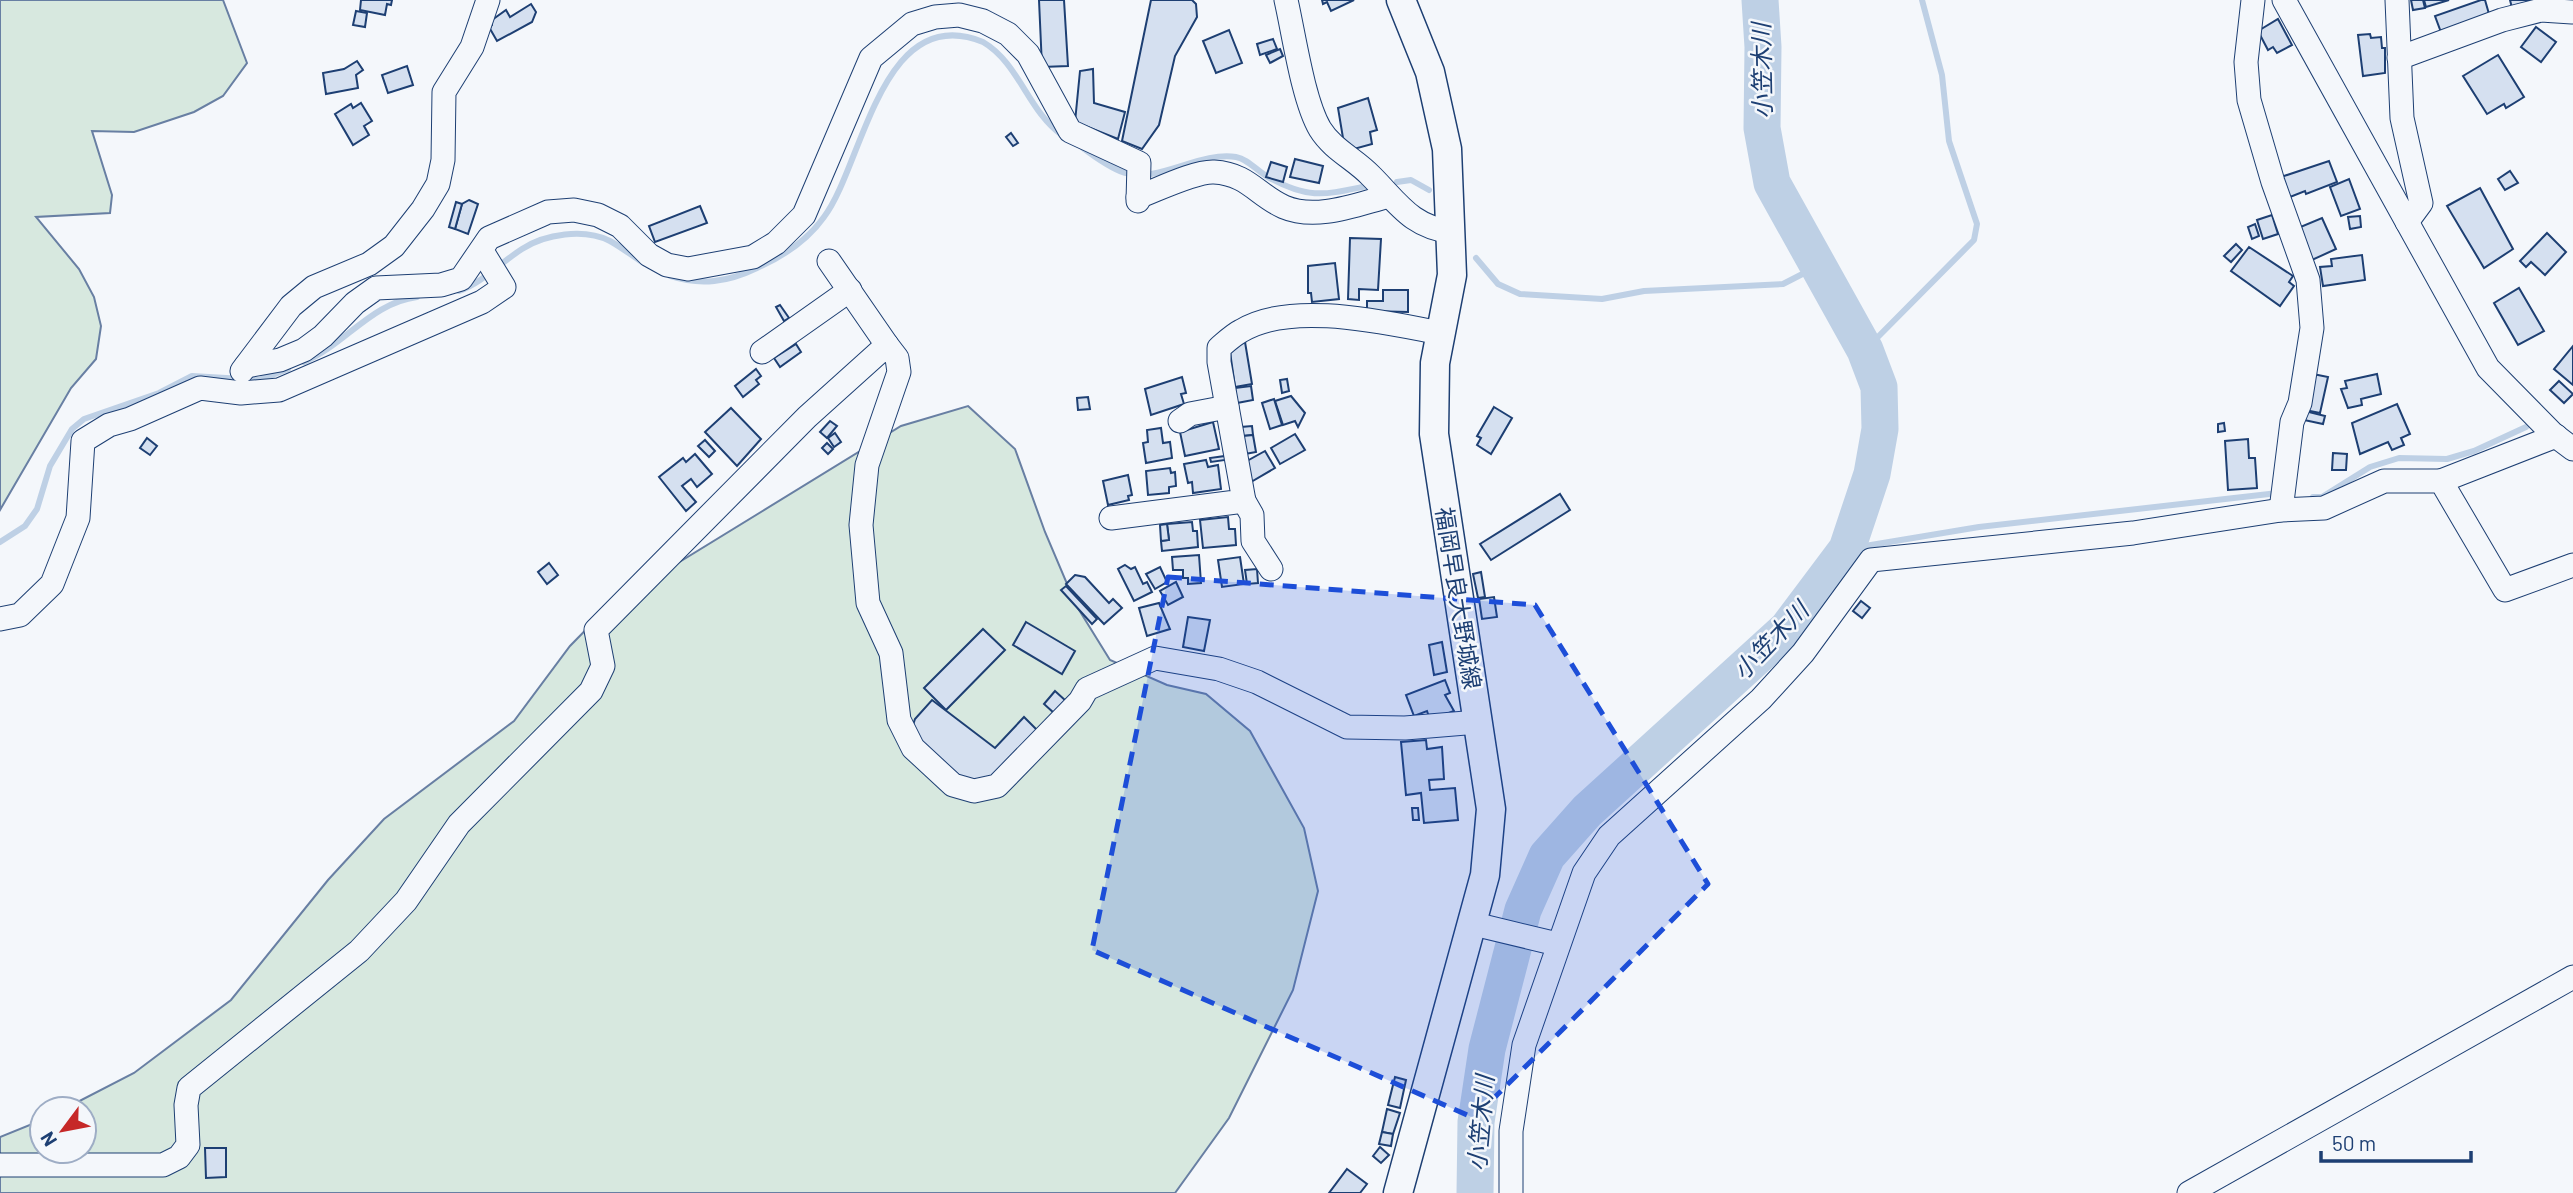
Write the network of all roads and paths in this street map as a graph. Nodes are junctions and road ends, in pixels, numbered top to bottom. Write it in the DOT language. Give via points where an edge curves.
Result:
graph roads {
  1 [pos="488,0"];
  2 [pos="1286,0"];
  3 [pos="1401,0"];
  4 [pos="2253,0"];
  5 [pos="2284,0"];
  6 [pos="2397,0"];
  7 [pos="2572,12"];
  8 [pos="2399,58"];
  9 [pos="1389,197"];
  10 [pos="2407,222"];
  11 [pos="1452,232"];
  12 [pos="484,255"];
  13 [pos="830,261"];
  14 [pos="850,290"];
  15 [pos="1440,333"];
  16 [pos="887,345"];
  17 [pos="762,352"];
  18 [pos="243,377"];
  19 [pos="1227,407"];
  20 [pos="1180,421"];
  21 [pos="2564,442"];
  22 [pos="2441,481"];
  23 [pos="1244,501"];
  24 [pos="2281,510"];
  25 [pos="1111,518"];
  26 [pos="2573,565"];
  27 [pos="1271,569"];
  28 [pos="0,619"];
  29 [pos="1478,722"];
  30 [pos="1474,923"];
  31 [pos="1557,944"];
  32 [pos="2573,977"];
  33 [pos="0,1165"];
  34 [pos="1398,1193"];
  35 [pos="1511,1193"];
  36 [pos="2189,1193"];
  1 -- 18 [label="street" via="472,47 444,92 443,160 438,184 423,209 394,246 369,264 314,287 292,306"];
  2 -- 9 [label="street" via="1320,129"];
  3 -- 11 [label="main road, 福岡早良大野城線" via="1430,72 1447,149"];
  4 -- 24 [label="street" via="2246,62 2249,100 2308,280 2312,328 2300,403 2292,422"];
  5 -- 10 [label="street"];
  6 -- 8 [label="street"];
  7 -- 8 [label="street" via="2541,10 2502,20"];
  8 -- 10 [label="street" via="2402,118 2421,203"];
  9 -- 11 [label="street" via="1429,229"];
  9 -- 12 [label="street" via="1321,212 1297,211 1283,207 1244,178 1210,172 1138,195 1139,163 1070,131 1028,54 1007,34 959,15 912,24 871,58 804,215 776,243 753,257 688,269 667,265 649,255 620,226 574,210 548,212 489,238"];
  10 -- 21 [label="street" via="2488,368"];
  11 -- 15 [label="main road, 福岡早良大野城線" via="1451,275"];
  12 -- 18 [label="street" via="461,279 441,285 376,289 304,350"];
  12 -- 18 [label="street" via="504,287 482,302 279,390"];
  13 -- 14 [label="street"];
  14 -- 16 [label="street"];
  14 -- 17 [label="street"];
  15 -- 19 [label="street" via="1315,316 1273,319 1242,330 1219,348"];
  15 -- 29 [label="main road, 福岡早良大野城線" via="1434,434"];
  16 -- 29 [label="street" via="897,358 899,372 867,465 861,526 868,603 891,653 899,720 913,748 953,785 974,791 997,786 1087,689 1155,658 1219,668 1347,727"];
  16 -- 33 [label="street" via="807,417 596,630 603,666 591,691 459,824 406,901 359,951 189,1088 188,1145 178,1157 163,1165"];
  18 -- 28 [label="street" via="200,388 109,425 83,441 78,518 52,584 20,615"];
  19 -- 20 [label="street" via="1190,414"];
  19 -- 23 [label="street"];
  21 -- 22 [label="street"];
  22 -- 24 [label="street" via="2384,481 2324,508"];
  22 -- 26 [label="street" via="2505,590"];
  23 -- 25 [label="street"];
  23 -- 27 [label="street" via="1252,515 1253,541"];
  24 -- 31 [label="street" via="2133,533 1871,560 1803,653 1762,699 1609,836 1584,873"];
  29 -- 30 [label="main road, 福岡早良大野城線" via="1491,809 1485,876"];
  30 -- 31 [label="street"];
  30 -- 34 [label="main road, 福岡早良大野城線"];
  31 -- 35 [label="street" via="1524,1045 1511,1131"];
  32 -- 36 [label="street"];
}
